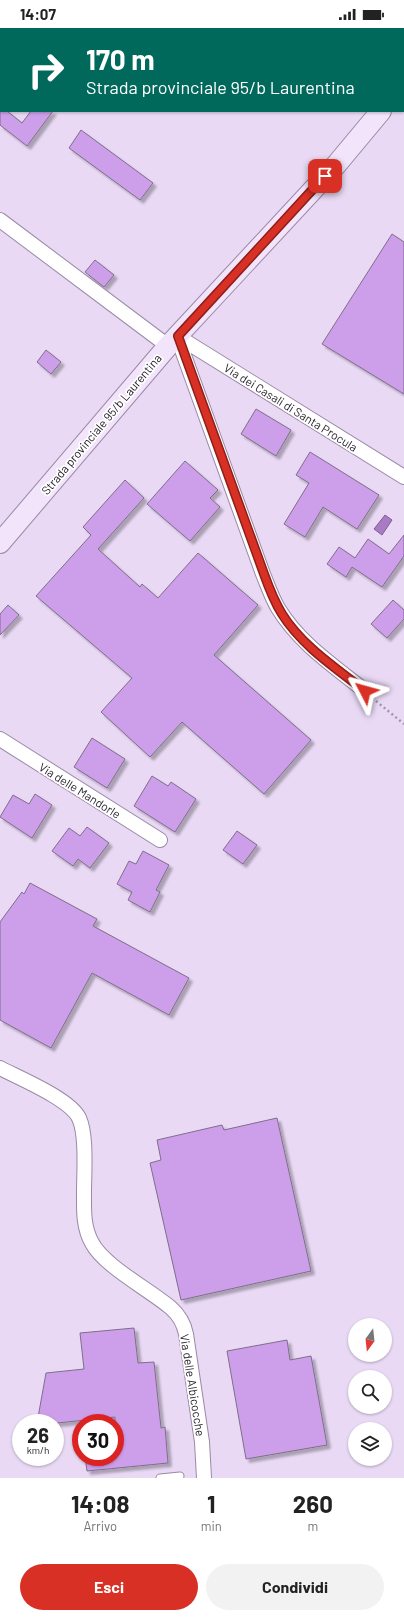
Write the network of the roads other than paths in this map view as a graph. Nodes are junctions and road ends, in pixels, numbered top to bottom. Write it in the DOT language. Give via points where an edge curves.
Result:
graph roads {
  1 [pos="380,112"];
  2 [pos="0,220"];
  3 [pos="172,341"];
  4 [pos="404,477"];
  5 [pos="0,543"];
  6 [pos="365,691"];
  7 [pos="0,739"];
  8 [pos="160,840"];
  9 [pos="0,1068"];
  10 [pos="180,1476"];
  11 [pos="160,1478"];
  12 [pos="204,1478"];
  1 -- 3 [label="main road, Strada provinciale 95/b Laurentina" via="336,165"];
  2 -- 3 [label="street, Via dei Casali di Santa Procula"];
  3 -- 4 [label="street, Via dei Casali di Santa Procula"];
  3 -- 5 [label="main road, Strada provinciale 95/b Laurentina"];
  3 -- 6 [label="street" via="277,607 304,641"];
  7 -- 8 [label="street, Via delle Mandorle"];
  9 -- 12 [label="street, Via delle Albicocche" via="65,1103 79,1117 84,1145 84,1218 92,1242 98,1252 112,1264 176,1312 183,1324 202,1442"];
  10 -- 11 [label="lane"];
}
